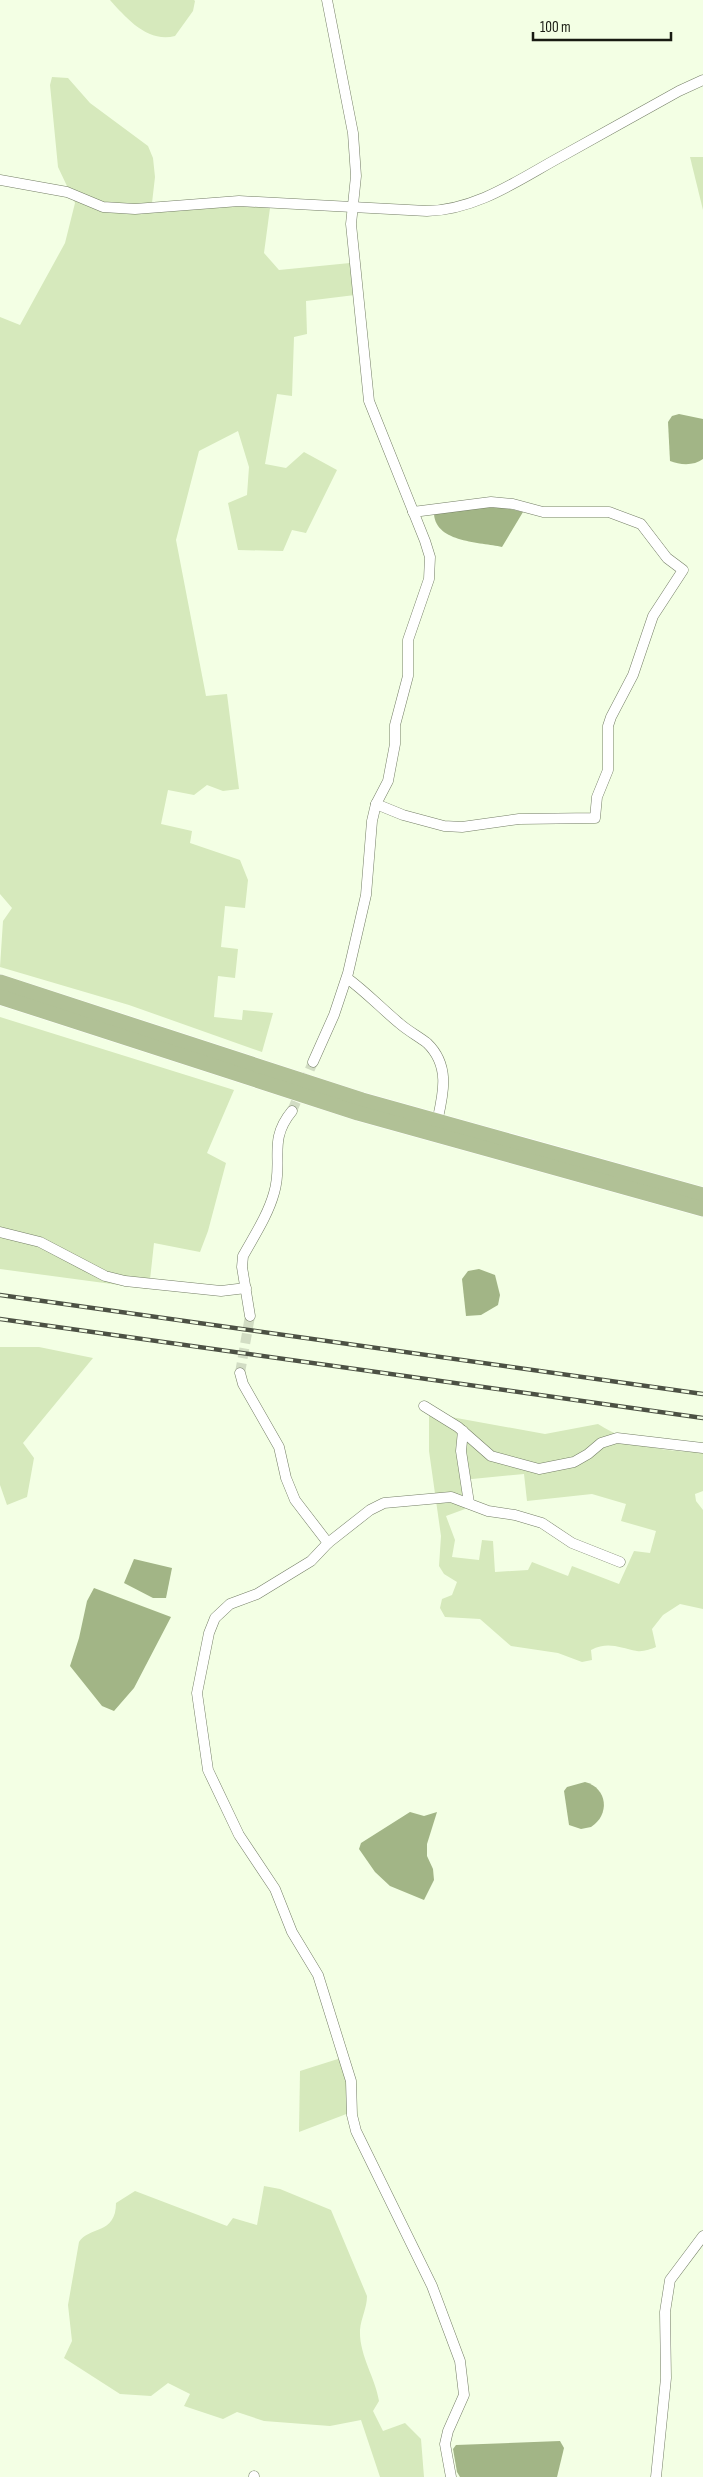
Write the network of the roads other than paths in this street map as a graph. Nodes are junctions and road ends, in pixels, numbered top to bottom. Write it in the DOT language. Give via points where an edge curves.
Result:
graph roads {
  1 [pos="327,0"];
  2 [pos="703,80"];
  3 [pos="0,180"];
  4 [pos="352,206"];
  5 [pos="412,512"];
  6 [pos="376,804"];
  7 [pos="347,978"];
  8 [pos="0,982"];
  9 [pos="0,997"];
  10 [pos="313,1062"];
  11 [pos="292,1112"];
  12 [pos="437,1122"];
  13 [pos="703,1195"];
  14 [pos="703,1209"];
  15 [pos="0,1232"];
  16 [pos="246,1288"];
  17 [pos="250,1316"];
  18 [pos="240,1373"];
  19 [pos="424,1406"];
  20 [pos="463,1431"];
  21 [pos="703,1448"];
  22 [pos="469,1503"];
  23 [pos="328,1543"];
  24 [pos="620,1562"];
  25 [pos="703,2236"];
  26 [pos="451,2477"];
  27 [pos="656,2477"];
  1 -- 4 [label="street" via="353,133 356,176"];
  2 -- 4 [label="street" via="507,187 468,204 427,211"];
  3 -- 4 [label="street" via="67,192 103,208 239,201"];
  4 -- 5 [label="street" via="351,224 369,401"];
  5 -- 6 [label="street" via="430,557 429,579 408,640 408,676 395,725 388,781"];
  5 -- 6 [label="street" via="491,502 543,512 609,512 641,524 667,558 683,570 652,616 634,675 611,717 608,770 597,797 595,818 519,819 462,827 444,826"];
  6 -- 7 [label="street" via="366,894"];
  7 -- 10 [label="street"];
  7 -- 12 [label="street" via="434,1051 441,1064 444,1081"];
  8 -- 12 [label="main road" via="310,1084"];
  9 -- 14 [label="main road" via="358,1113"];
  11 -- 16 [label="street" via="282,1124 278,1137 274,1193 243,1256"];
  12 -- 13 [label="main road"];
  15 -- 16 [label="street" via="40,1242 105,1276 125,1281 221,1291"];
  16 -- 17 [label="street"];
  18 -- 23 [label="street" via="279,1447 295,1500"];
  19 -- 20 [label="street" via="438,1412"];
  20 -- 21 [label="street" via="491,1456 539,1468 574,1462 601,1443 618,1438"];
  20 -- 22 [label="street" via="461,1451"];
  22 -- 23 [label="street" via="451,1497 384,1503"];
  22 -- 24 [label="street" via="488,1511 542,1523 572,1543"];
  23 -- 26 [label="street" via="311,1561 257,1594 230,1604 215,1618 209,1633 197,1699 208,1770 239,1835 276,1889 292,1932 318,1975 351,2081 356,2131 432,2286 460,2361 464,2395 445,2444"];
  25 -- 27 [label="street" via="670,2280 665,2312 666,2378"];
}
